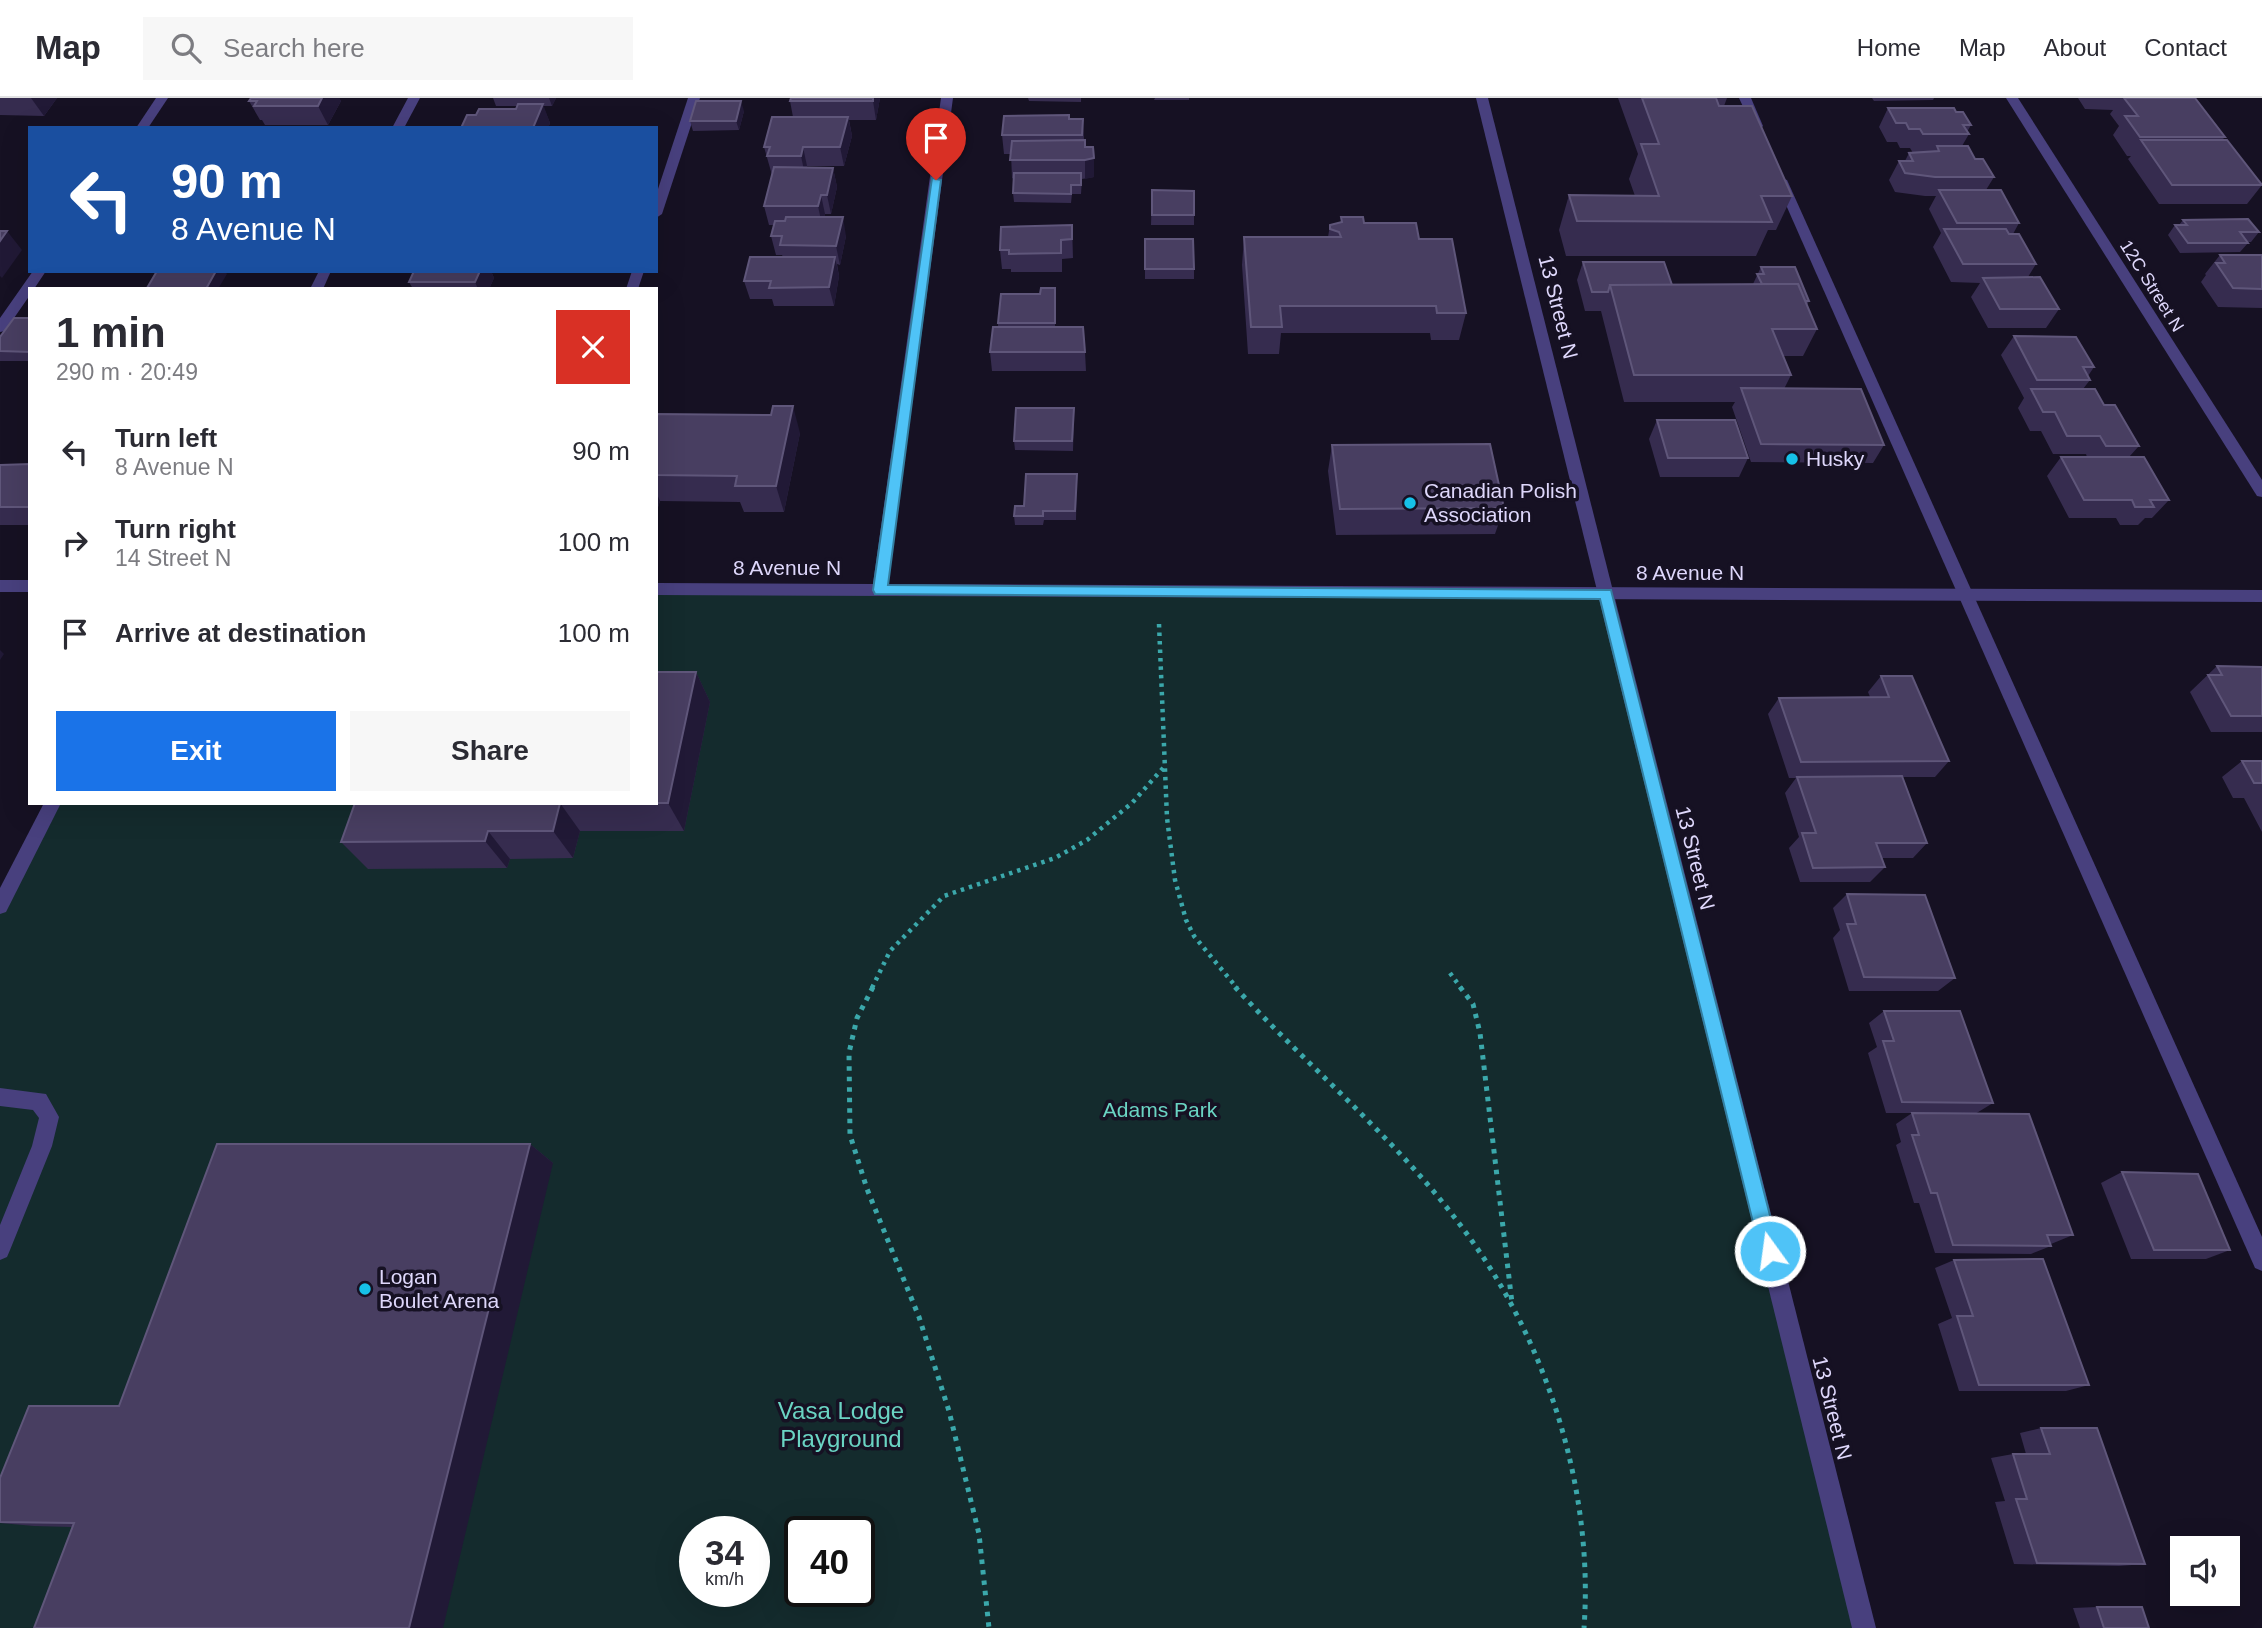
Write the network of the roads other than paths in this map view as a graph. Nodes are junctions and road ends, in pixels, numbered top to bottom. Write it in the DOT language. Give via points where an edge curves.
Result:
graph roads {
  1 [pos="162,98"];
  2 [pos="414,98"];
  3 [pos="694,98"];
  4 [pos="947,98"];
  5 [pos="1482,98"];
  6 [pos="1745,98"];
  7 [pos="2012,98"];
  8 [pos="143,126"];
  9 [pos="399,126"];
  10 [pos="1762,136"];
  11 [pos="1773,162"];
  12 [pos="658,208"];
  13 [pos="28,288"];
  14 [pos="0,328"];
  15 [pos="2262,492"];
  16 [pos="0,586"];
  17 [pos="28,586"];
  18 [pos="658,589"];
  19 [pos="880,590"];
  20 [pos="1606,593"];
  21 [pos="1966,595"];
  22 [pos="2262,596"];
  23 [pos="52,805"];
  24 [pos="0,906"];
  25 [pos="0,1097"];
  26 [pos="0,1250"];
  27 [pos="2262,1261"];
  28 [pos="1864,1628"];
  1 -- 8 [label="street"];
  2 -- 9 [label="street"];
  3 -- 12 [label="street"];
  4 -- 19 [label="street"];
  5 -- 20 [label="street, 13 Street N"];
  6 -- 10 [label="street"];
  7 -- 15 [label="street, 12C Street N"];
  11 -- 21 [label="street"];
  13 -- 14 [label="street"];
  16 -- 17 [label="street"];
  18 -- 19 [label="street, 8 Avenue N"];
  19 -- 20 [label="street, 8 Avenue N"];
  20 -- 21 [label="street, 8 Avenue N"];
  20 -- 28 [label="street, 13 Street N"];
  21 -- 22 [label="street, 8 Avenue N"];
  21 -- 27 [label="street"];
  23 -- 24 [label="street"];
  25 -- 26 [label="street" via="39,1101 49,1117"];
}
